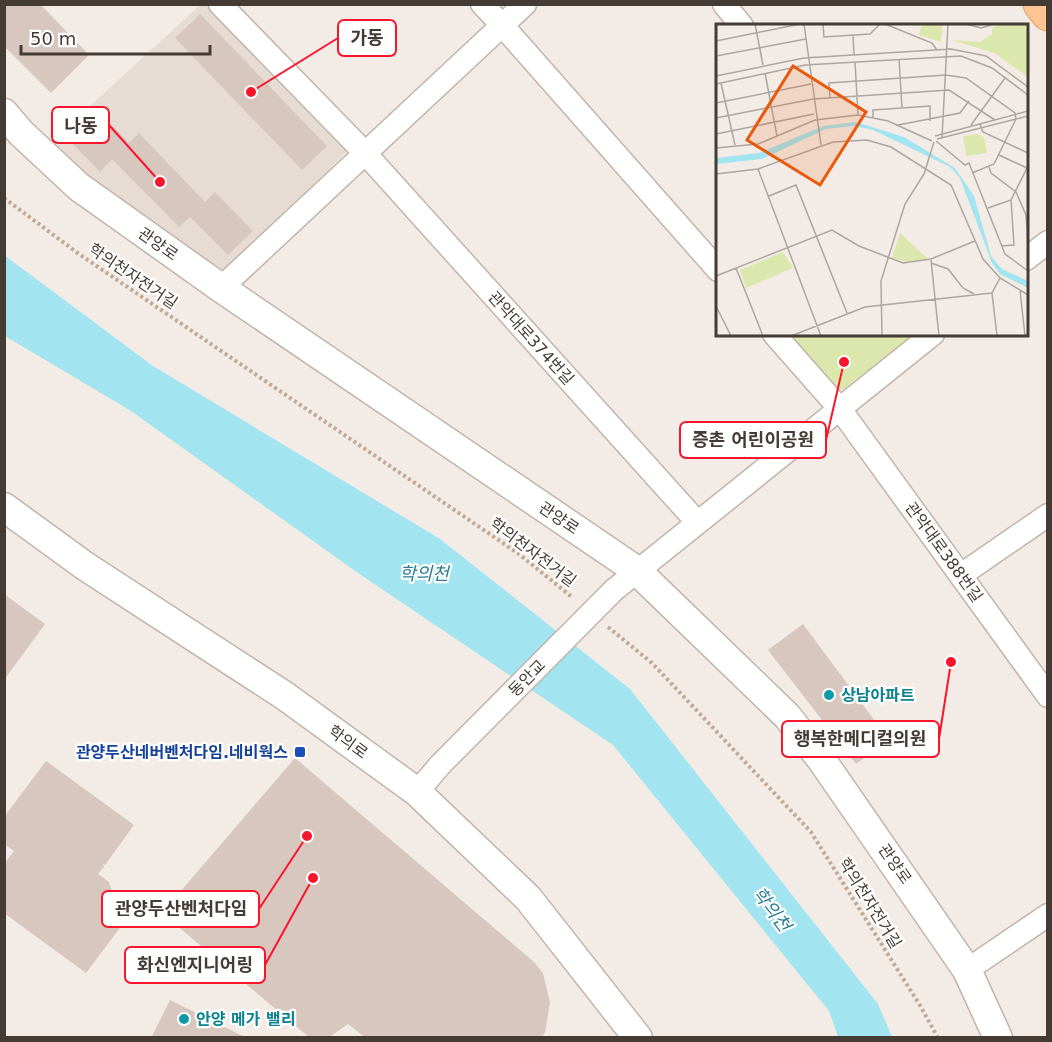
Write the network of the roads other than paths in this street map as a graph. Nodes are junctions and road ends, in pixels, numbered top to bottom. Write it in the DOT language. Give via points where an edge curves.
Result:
graph roads {
  1 [pos="220,4"];
  2 [pos="482,4"];
  3 [pos="525,4"];
  4 [pos="724,4"];
  5 [pos="1040,4"];
  6 [pos="1047,14"];
  7 [pos="740,24"];
  8 [pos="502,26"];
  9 [pos="4,113"];
  10 [pos="365,153"];
  11 [pos="1047,242"];
  12 [pos="1028,257"];
  13 [pos="716,269"];
  14 [pos="221,288"];
  15 [pos="776,336"];
  16 [pos="931,336"];
  17 [pos="840,409"];
  18 [pos="4,507"];
  19 [pos="1047,515"];
  20 [pos="697,522"];
  21 [pos="636,570"];
  22 [pos="961,575"];
  23 [pos="1047,696"];
  24 [pos="417,792"];
  25 [pos="1047,915"];
  26 [pos="967,970"];
  27 [pos="638,1038"];
  28 [pos="998,1038"];
  1 -- 10 [label="street, 관악대로374번길"];
  2 -- 8 [label="street"];
  3 -- 8 [label="street"];
  4 -- 7 [label="street"];
  5 -- 6 [label="main road"];
  8 -- 10 [label="street"];
  8 -- 13 [label="street"];
  9 -- 14 [label="street, 관양로" via="21,134 79,187"];
  10 -- 14 [label="street"];
  10 -- 20 [label="street, 관악대로374번길"];
  11 -- 12 [label="street"];
  14 -- 21 [label="street, 관양로"];
  15 -- 17 [label="street"];
  16 -- 17 [label="street"];
  17 -- 20 [label="street"];
  17 -- 22 [label="street, 관악대로388번길"];
  18 -- 24 [label="street, 학의로" via="85,566 285,696"];
  19 -- 22 [label="street"];
  20 -- 21 [label="street"];
  21 -- 24 [label="street, 동안교, bridge"];
  21 -- 26 [label="street, 관양로" via="787,716 822,759"];
  22 -- 23 [label="street, 관악대로388번길"];
  24 -- 27 [label="street, 학의로" via="528,898"];
  25 -- 26 [label="street"];
  26 -- 28 [label="street, 관양로"];
}
